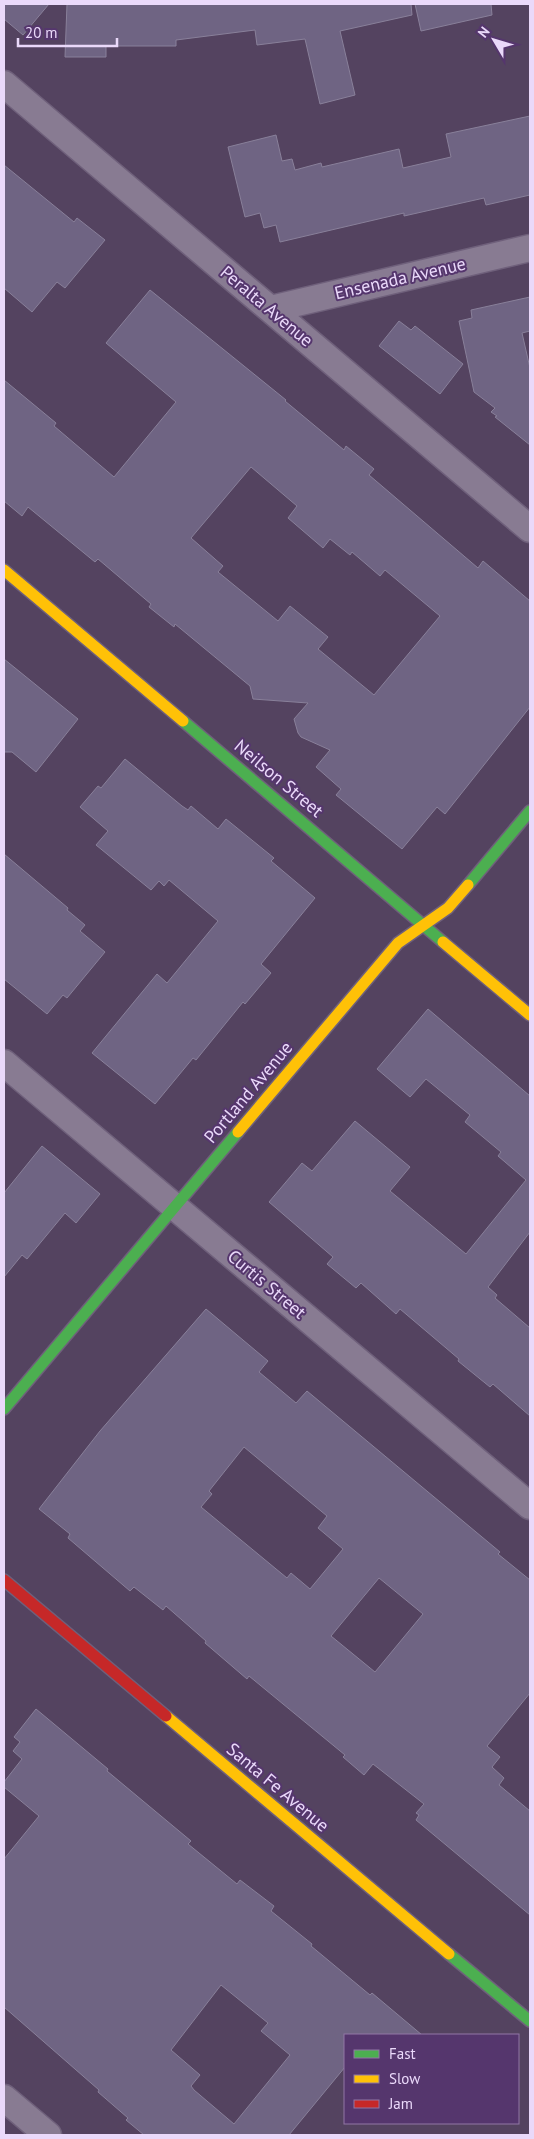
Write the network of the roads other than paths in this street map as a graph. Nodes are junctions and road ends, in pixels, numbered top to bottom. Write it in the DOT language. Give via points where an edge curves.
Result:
graph roads {
  1 [pos="4,84"];
  2 [pos="530,248"];
  3 [pos="271,309"];
  4 [pos="530,529"];
  5 [pos="4,570"];
  6 [pos="530,811"];
  7 [pos="424,924"];
  8 [pos="530,1015"];
  9 [pos="4,1063"];
  10 [pos="174,1206"];
  11 [pos="4,1409"];
  12 [pos="530,1506"];
  13 [pos="4,1580"];
  14 [pos="530,2021"];
  15 [pos="4,2098"];
  16 [pos="48,2135"];
  1 -- 3 [label="street, Peralta Avenue"];
  2 -- 3 [label="street, Ensenada Avenue"];
  3 -- 4 [label="street, Peralta Avenue"];
  5 -- 7 [label="street, Neilson Street"];
  6 -- 7 [label="street, Portland Avenue" via="448,908"];
  7 -- 8 [label="street, Neilson Street"];
  7 -- 10 [label="street, Portland Avenue" via="398,943"];
  9 -- 10 [label="street, Curtis Street"];
  10 -- 11 [label="street, Portland Avenue"];
  10 -- 12 [label="street, Curtis Street"];
  13 -- 14 [label="street, Santa Fe Avenue"];
  15 -- 16 [label="street"];
}
